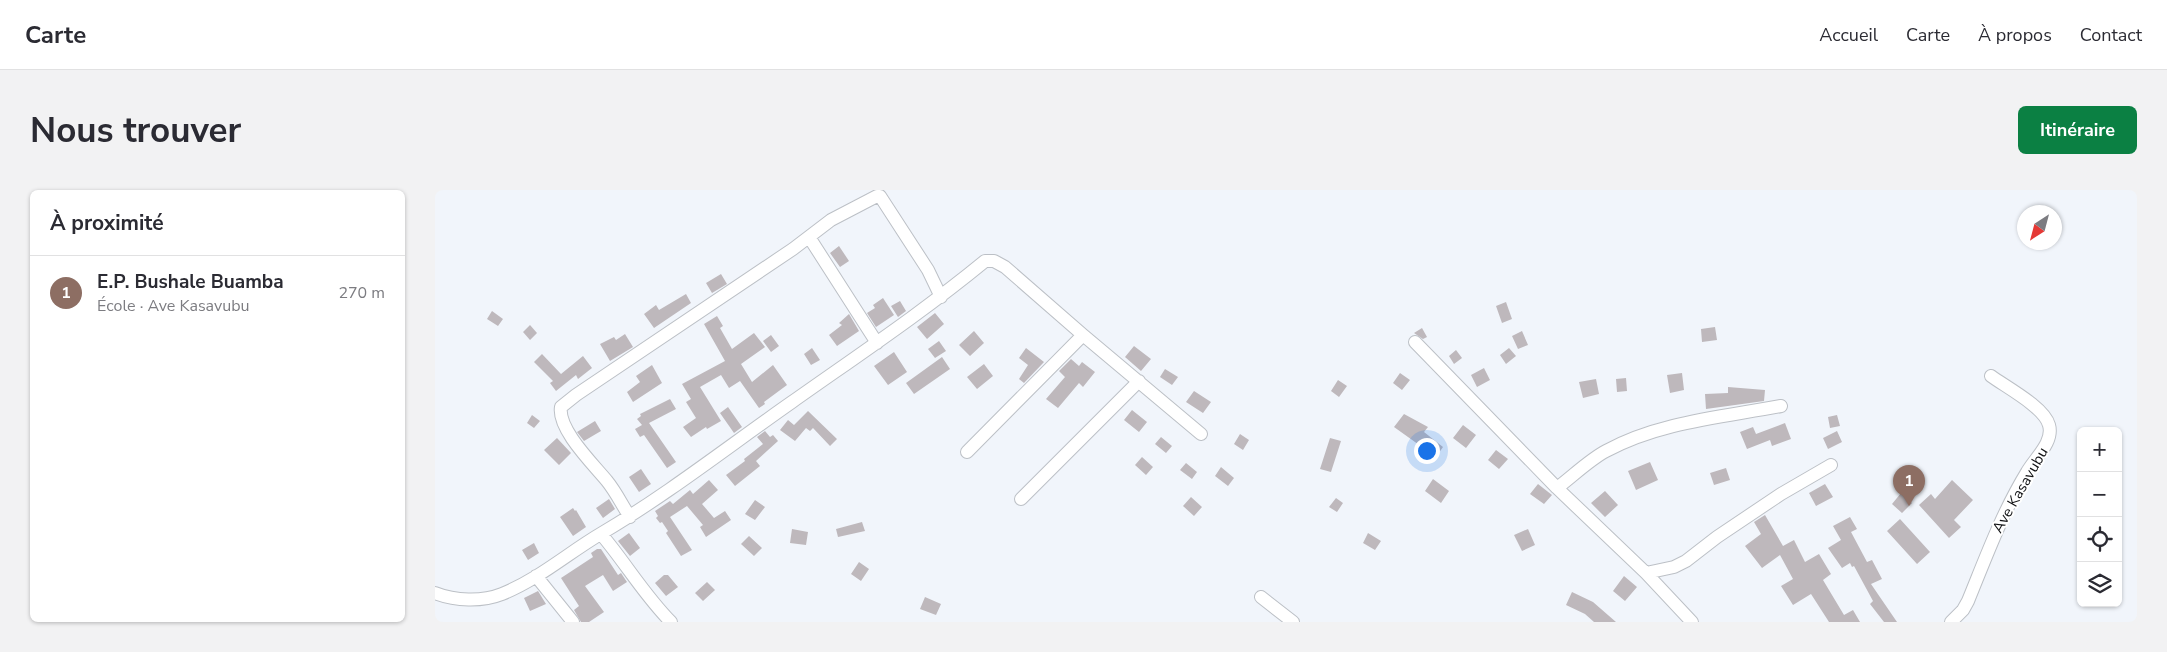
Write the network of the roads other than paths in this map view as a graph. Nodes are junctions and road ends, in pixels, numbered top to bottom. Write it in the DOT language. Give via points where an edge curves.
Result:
graph roads {
  1 [pos="809,237"];
  2 [pos="941,297"];
  3 [pos="1083,336"];
  4 [pos="877,342"];
  5 [pos="1415,342"];
  6 [pos="1991,376"];
  7 [pos="1139,381"];
  8 [pos="1781,406"];
  9 [pos="1201,434"];
  10 [pos="967,452"];
  11 [pos="1831,465"];
  12 [pos="1557,488"];
  13 [pos="1021,499"];
  14 [pos="630,517"];
  15 [pos="601,534"];
  16 [pos="1646,573"];
  17 [pos="536,576"];
  18 [pos="435,593"];
  19 [pos="1261,596"];
  20 [pos="573,622"];
  21 [pos="671,622"];
  22 [pos="1293,622"];
  23 [pos="1692,622"];
  24 [pos="1951,622"];
  1 -- 2 [label="street" via="849,209 880,196 928,270"];
  1 -- 4 [label="street"];
  1 -- 14 [label="street" via="561,407 559,414 563,423"];
  2 -- 3 [label="street" via="985,261 994,261 1005,267"];
  2 -- 4 [label="street"];
  3 -- 7 [label="street"];
  3 -- 10 [label="street"];
  4 -- 14 [label="street"];
  5 -- 12 [label="street"];
  6 -- 24 [label="street, Ave Kasavubu" via="2041,412 2050,431 2048,440 2002,517 1968,601"];
  7 -- 9 [label="street"];
  7 -- 13 [label="street"];
  8 -- 12 [label="street" via="1681,424 1624,442 1604,452"];
  11 -- 16 [label="street" via="1781,494 1686,561"];
  12 -- 16 [label="street"];
  14 -- 15 [label="street"];
  15 -- 17 [label="street"];
  15 -- 21 [label="street"];
  16 -- 23 [label="street"];
  17 -- 18 [label="street" via="501,594 482,599 462,599"];
  17 -- 20 [label="street"];
  19 -- 22 [label="street"];
}
